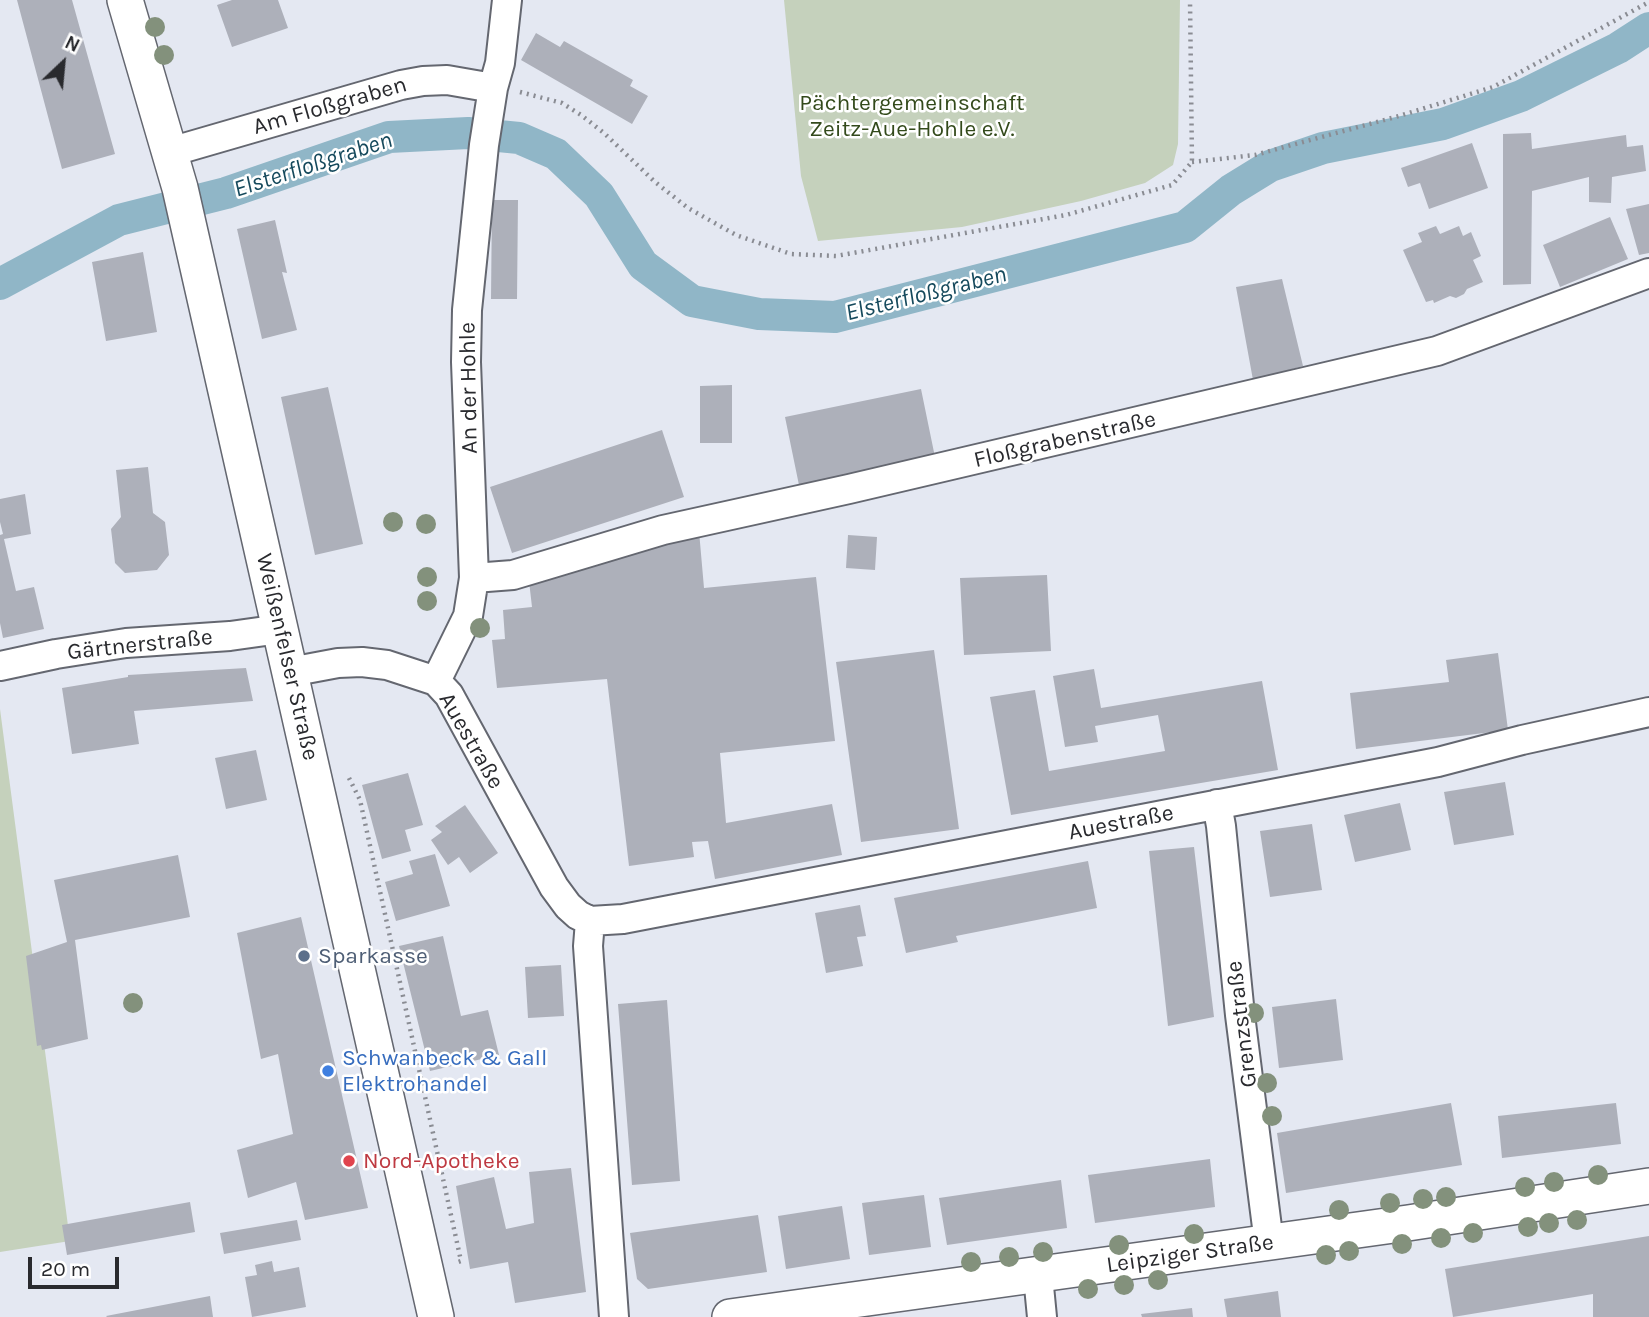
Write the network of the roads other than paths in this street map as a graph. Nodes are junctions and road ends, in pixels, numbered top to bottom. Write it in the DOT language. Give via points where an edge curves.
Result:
graph roads {
  1 [pos="125,0"];
  2 [pos="507,0"];
  3 [pos="491,101"];
  4 [pos="170,152"];
  5 [pos="1649,273"];
  6 [pos="474,579"];
  7 [pos="280,629"];
  8 [pos="0,666"];
  9 [pos="290,673"];
  10 [pos="436,681"];
  11 [pos="1649,712"];
  12 [pos="1217,804"];
  13 [pos="590,921"];
  14 [pos="1649,1186"];
  15 [pos="1269,1243"];
  16 [pos="1038,1276"];
  17 [pos="436,1317"];
  18 [pos="614,1317"];
  19 [pos="730,1317"];
  20 [pos="1042,1317"];
  1 -- 4 [label="street, Weißenfelser Straße"];
  2 -- 3 [label="street, An der Hohle"];
  3 -- 4 [label="street, Am Floßgraben" via="447,80 423,81"];
  3 -- 6 [label="street, An der Hohle" via="466,335"];
  4 -- 7 [label="street, Weißenfelser Straße"];
  5 -- 6 [label="street, Floßgrabenstraße" via="1437,351 663,530 513,575"];
  6 -- 10 [label="street, An der Hohle" via="468,616"];
  7 -- 8 [label="street, Gärtnerstraße" via="126,643"];
  7 -- 9 [label="street, Weißenfelser Straße"];
  9 -- 10 [label="street, Auestraße" via="362,662"];
  9 -- 17 [label="street, Weißenfelser Straße"];
  10 -- 13 [label="street, Auestraße" via="449,695 554,887 568,906"];
  11 -- 12 [label="street, Auestraße" via="1438,762"];
  12 -- 13 [label="street, Auestraße" via="623,919"];
  12 -- 15 [label="street, Grenzstraße"];
  13 -- 18 [label="street" via="587,946"];
  14 -- 15 [label="street, Leipziger Straße"];
  15 -- 16 [label="street, Leipziger Straße"];
  16 -- 19 [label="street, Leipziger Straße"];
  16 -- 20 [label="street"];
}
